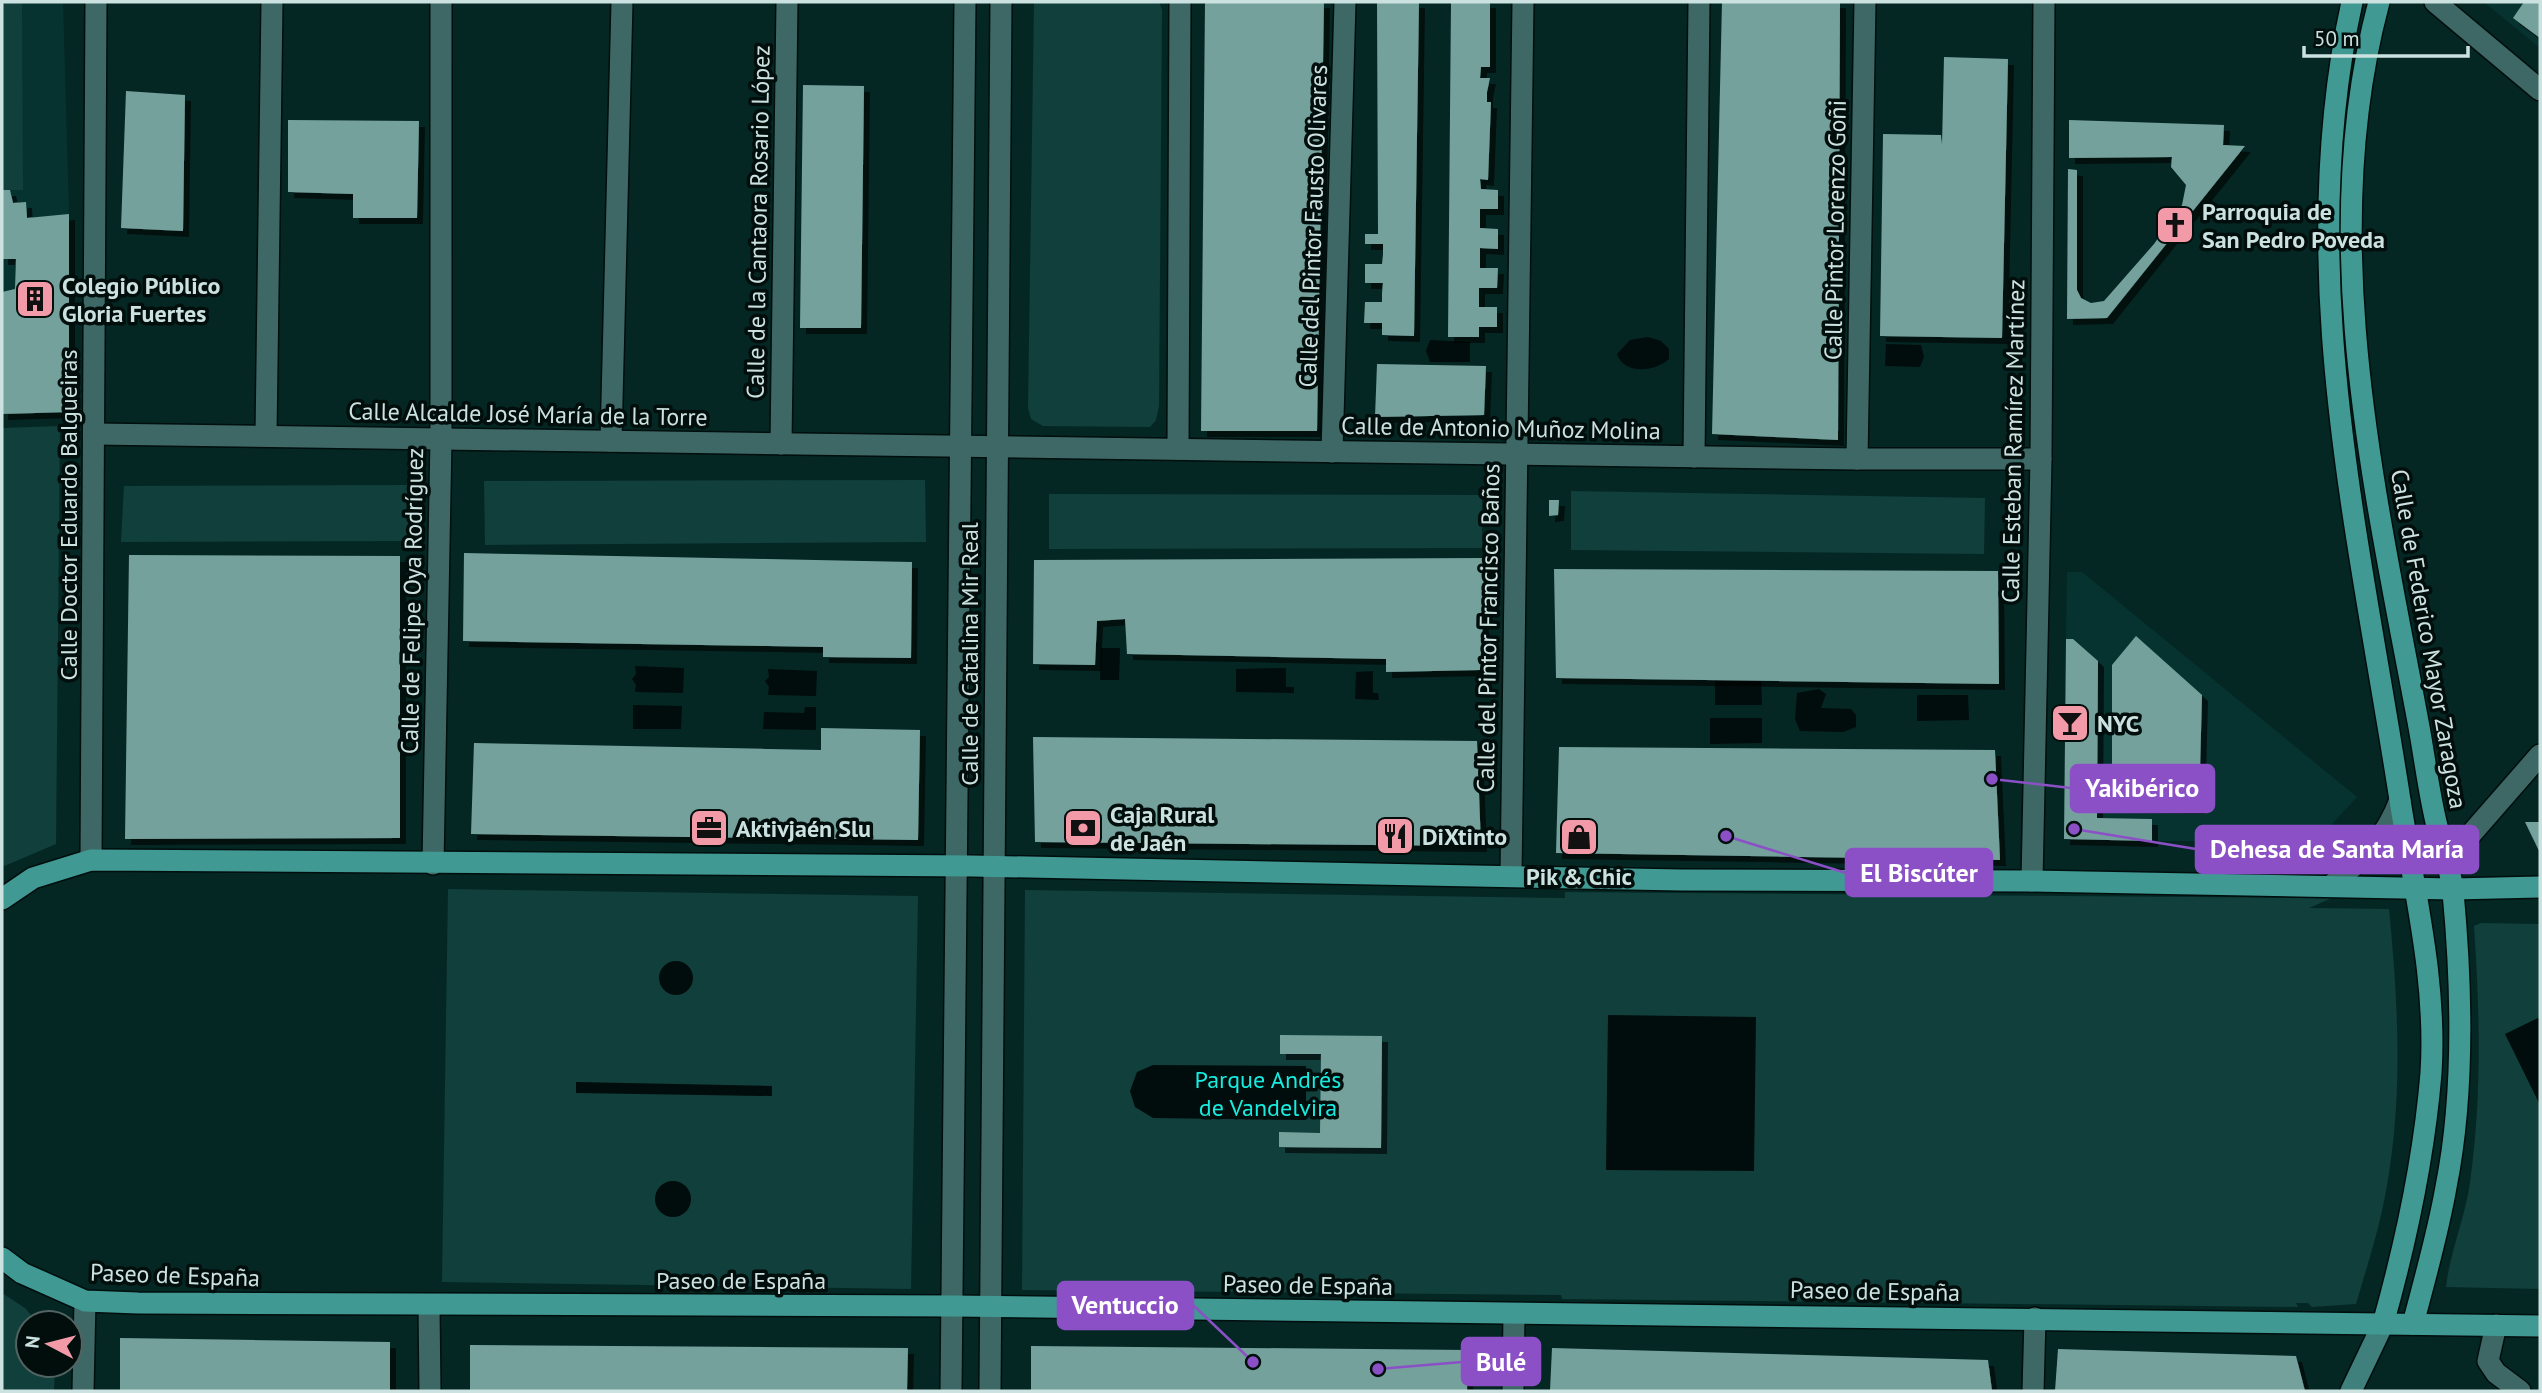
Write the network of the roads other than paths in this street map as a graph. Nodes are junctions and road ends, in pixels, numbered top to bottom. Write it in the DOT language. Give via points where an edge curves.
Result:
graph roads {
  1 [pos="96,2"];
  2 [pos="272,2"];
  3 [pos="441,2"];
  4 [pos="622,2"];
  5 [pos="787,2"];
  6 [pos="965,2"];
  7 [pos="1001,2"];
  8 [pos="1180,2"];
  9 [pos="1345,2"];
  10 [pos="1523,2"];
  11 [pos="1699,2"];
  12 [pos="1865,2"];
  13 [pos="2044,2"];
  14 [pos="2352,2"];
  15 [pos="2379,2"];
  16 [pos="2435,2"];
  17 [pos="2540,90"];
  18 [pos="95,434"];
  19 [pos="266,436"];
  20 [pos="441,439"];
  21 [pos="611,441"];
  22 [pos="780,444"];
  23 [pos="960,446"];
  24 [pos="997,447"];
  25 [pos="1178,449"];
  26 [pos="1332,452"];
  27 [pos="1516,454"];
  28 [pos="1694,457"];
  29 [pos="1857,459"];
  30 [pos="2041,459"];
  31 [pos="2540,755"];
  32 [pos="2400,800"];
  33 [pos="2445,854"];
  34 [pos="91,860"];
  35 [pos="433,864"];
  36 [pos="957,866"];
  37 [pos="994,866"];
  38 [pos="1511,876"];
  39 [pos="2032,881"];
  40 [pos="2331,886"];
  41 [pos="2540,887"];
  42 [pos="2415,888"];
  43 [pos="2453,889"];
  44 [pos="2,899"];
  45 [pos="2,1258"];
  46 [pos="85,1301"];
  47 [pos="429,1306"];
  48 [pos="953,1306"];
  49 [pos="990,1307"];
  50 [pos="1514,1314"];
  51 [pos="2035,1318"];
  52 [pos="2383,1324"];
  53 [pos="2413,1324"];
  54 [pos="2496,1325"];
  55 [pos="2540,1326"];
  56 [pos="83,1391"];
  57 [pos="430,1391"];
  58 [pos="951,1391"];
  59 [pos="990,1391"];
  60 [pos="1513,1391"];
  61 [pos="2033,1391"];
  62 [pos="2351,1391"];
  63 [pos="2520,1391"];
  1 -- 18 [label="street, Calle Doctor Eduardo Balgueiras"];
  2 -- 19 [label="street"];
  3 -- 20 [label="street, Calle de Felipe Oya Rodríguez"];
  4 -- 21 [label="street"];
  5 -- 22 [label="street, Calle de la Cantaora Rosario López"];
  6 -- 23 [label="street, Calle de Catalina Mir Real"];
  7 -- 24 [label="street, Calle de Catalina Mir Real"];
  8 -- 25 [label="street"];
  9 -- 26 [label="street, Calle del Pintor Fausto Olivares"];
  10 -- 27 [label="street, Calle del Pintor Francisco Baños"];
  11 -- 28 [label="street"];
  12 -- 29 [label="street, Calle Pintor Lorenzo Goñi"];
  13 -- 30 [label="street, Calle Esteban Ramírez Martínez"];
  14 -- 32 [label="main road" via="2340,55 2327,170 2329,313 2342,441"];
  15 -- 33 [label="main road, Calle de Federico Mayor Zaragoza" via="2352,171 2354,313 2367,438"];
  16 -- 17 [label="street"];
  18 -- 19 [label="street, Calle Alcalde José María de la Torre"];
  18 -- 34 [label="street, Calle Doctor Eduardo Balgueiras"];
  19 -- 20 [label="street, Calle Alcalde José María de la Torre"];
  20 -- 21 [label="street, Calle Alcalde José María de la Torre"];
  20 -- 35 [label="street, Calle de Felipe Oya Rodríguez"];
  21 -- 22 [label="street, Calle Alcalde José María de la Torre"];
  22 -- 23 [label="street, Calle Alcalde José María de la Torre"];
  23 -- 24 [label="street, Calle de Antonio Muñoz Molina"];
  23 -- 36 [label="street, Calle de Catalina Mir Real"];
  24 -- 25 [label="street, Calle de Antonio Muñoz Molina"];
  24 -- 37 [label="street, Calle de Catalina Mir Real"];
  25 -- 26 [label="street, Calle de Antonio Muñoz Molina"];
  26 -- 27 [label="street, Calle de Antonio Muñoz Molina"];
  27 -- 28 [label="street, Calle de Antonio Muñoz Molina"];
  27 -- 38 [label="street, Calle del Pintor Francisco Baños"];
  28 -- 29 [label="street, Calle de Antonio Muñoz Molina"];
  29 -- 30 [label="street, Calle de Antonio Muñoz Molina"];
  30 -- 39 [label="street, Calle Esteban Ramírez Martínez"];
  31 -- 33 [label="street" via="2465,841"];
  32 -- 40 [label="street" via="2374,849"];
  32 -- 42 [label="main road"];
  33 -- 43 [label="main road, Calle de Federico Mayor Zaragoza"];
  34 -- 35 [label="main road"];
  34 -- 44 [label="main road" via="33,878"];
  35 -- 36 [label="main road"];
  36 -- 37 [label="main road"];
  36 -- 48 [label="street, Calle de Catalina Mir Real"];
  37 -- 38 [label="main road"];
  37 -- 49 [label="street, Calle de Catalina Mir Real"];
  38 -- 39 [label="main road"];
  39 -- 40 [label="main road"];
  40 -- 42 [label="main road"];
  41 -- 43 [label="main road"];
  42 -- 43 [label="main road"];
  42 -- 52 [label="main road" via="2428,971 2431,1072 2416,1186"];
  43 -- 53 [label="main road, Calle de Federico Mayor Zaragoza" via="2459,1073 2447,1184"];
  45 -- 46 [label="main road, Paseo de España"];
  46 -- 47 [label="main road, Paseo de España"];
  46 -- 56 [label="street"];
  47 -- 48 [label="main road, Paseo de España"];
  47 -- 57 [label="street"];
  48 -- 49 [label="main road, Paseo de España"];
  48 -- 58 [label="street, Calle de Catalina Mir Real"];
  49 -- 50 [label="main road, Paseo de España"];
  49 -- 59 [label="street, Calle de Catalina Mir Real"];
  50 -- 51 [label="main road, Paseo de España"];
  50 -- 60 [label="street"];
  51 -- 52 [label="main road, Paseo de España"];
  51 -- 61 [label="street"];
  52 -- 53 [label="main road, Paseo de España"];
  52 -- 62 [label="street"];
  53 -- 54 [label="main road, Paseo de España"];
  54 -- 55 [label="main road, Paseo de España"];
  54 -- 63 [label="street" via="2488,1360 2496,1373"];
}
